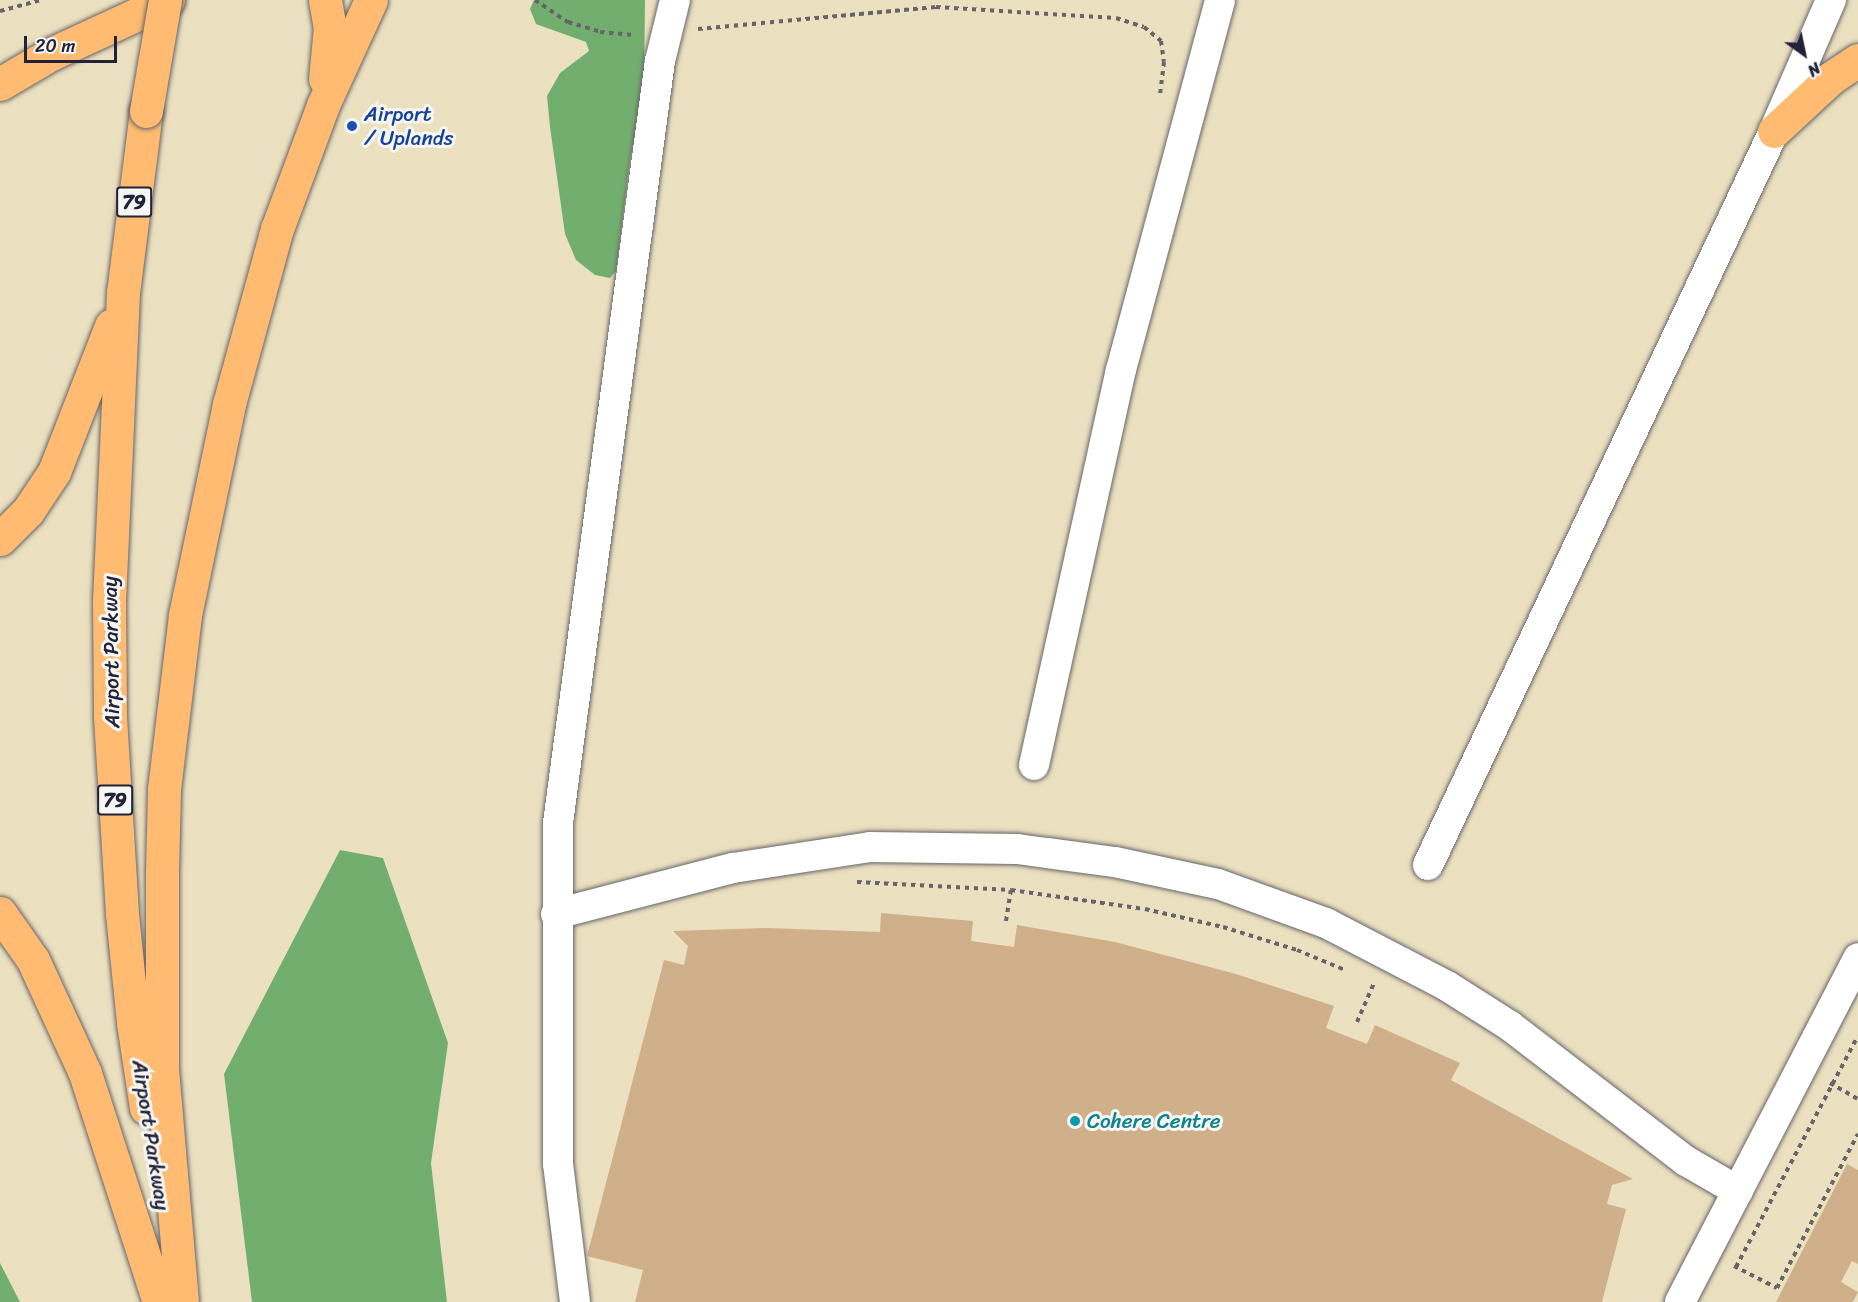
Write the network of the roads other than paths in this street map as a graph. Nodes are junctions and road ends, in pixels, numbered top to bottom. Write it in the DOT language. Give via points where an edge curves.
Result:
graph roads {
  1 [pos="166,0"];
  2 [pos="325,0"];
  3 [pos="371,0"];
  4 [pos="675,0"];
  5 [pos="1220,0"];
  6 [pos="1831,0"];
  7 [pos="51,54"];
  8 [pos="0,59"];
  9 [pos="1858,60"];
  10 [pos="0,84"];
  11 [pos="323,105"];
  12 [pos="1774,131"];
  13 [pos="123,293"];
  14 [pos="0,539"];
  15 [pos="1034,765"];
  16 [pos="1428,865"];
  17 [pos="0,913"];
  18 [pos="556,914"];
  19 [pos="1858,958"];
  20 [pos="1738,1191"];
  21 [pos="159,1302"];
  22 [pos="182,1302"];
  23 [pos="574,1302"];
  24 [pos="1680,1302"];
  1 -- 7 [label="main road"];
  1 -- 13 [label="main road, Airport Parkway / 79, bridge" via="146,111"];
  2 -- 11 [label="main road" via="330,27"];
  3 -- 11 [label="main road"];
  4 -- 18 [label="lane" via="665,33 558,823"];
  5 -- 15 [label="lane" via="1120,370"];
  6 -- 12 [label="lane"];
  7 -- 8 [label="main road"];
  7 -- 10 [label="main road"];
  9 -- 12 [label="main road" via="1831,78"];
  11 -- 22 [label="main road" via="277,229 229,404 185,615 172,704 162,860 162,1068"];
  12 -- 16 [label="lane"];
  13 -- 14 [label="main road" via="54,472 28,511"];
  13 -- 22 [label="main road, Airport Parkway / 79" via="109,598 117,837 133,1023"];
  17 -- 21 [label="main road" via="33,960 81,1063"];
  18 -- 20 [label="lane" via="733,868 870,847 1017,849 1115,862 1218,884 1326,923 1447,986 1510,1026 1686,1161"];
  18 -- 23 [label="lane" via="558,1164"];
  19 -- 20 [label="lane"];
  20 -- 24 [label="lane"];
}
